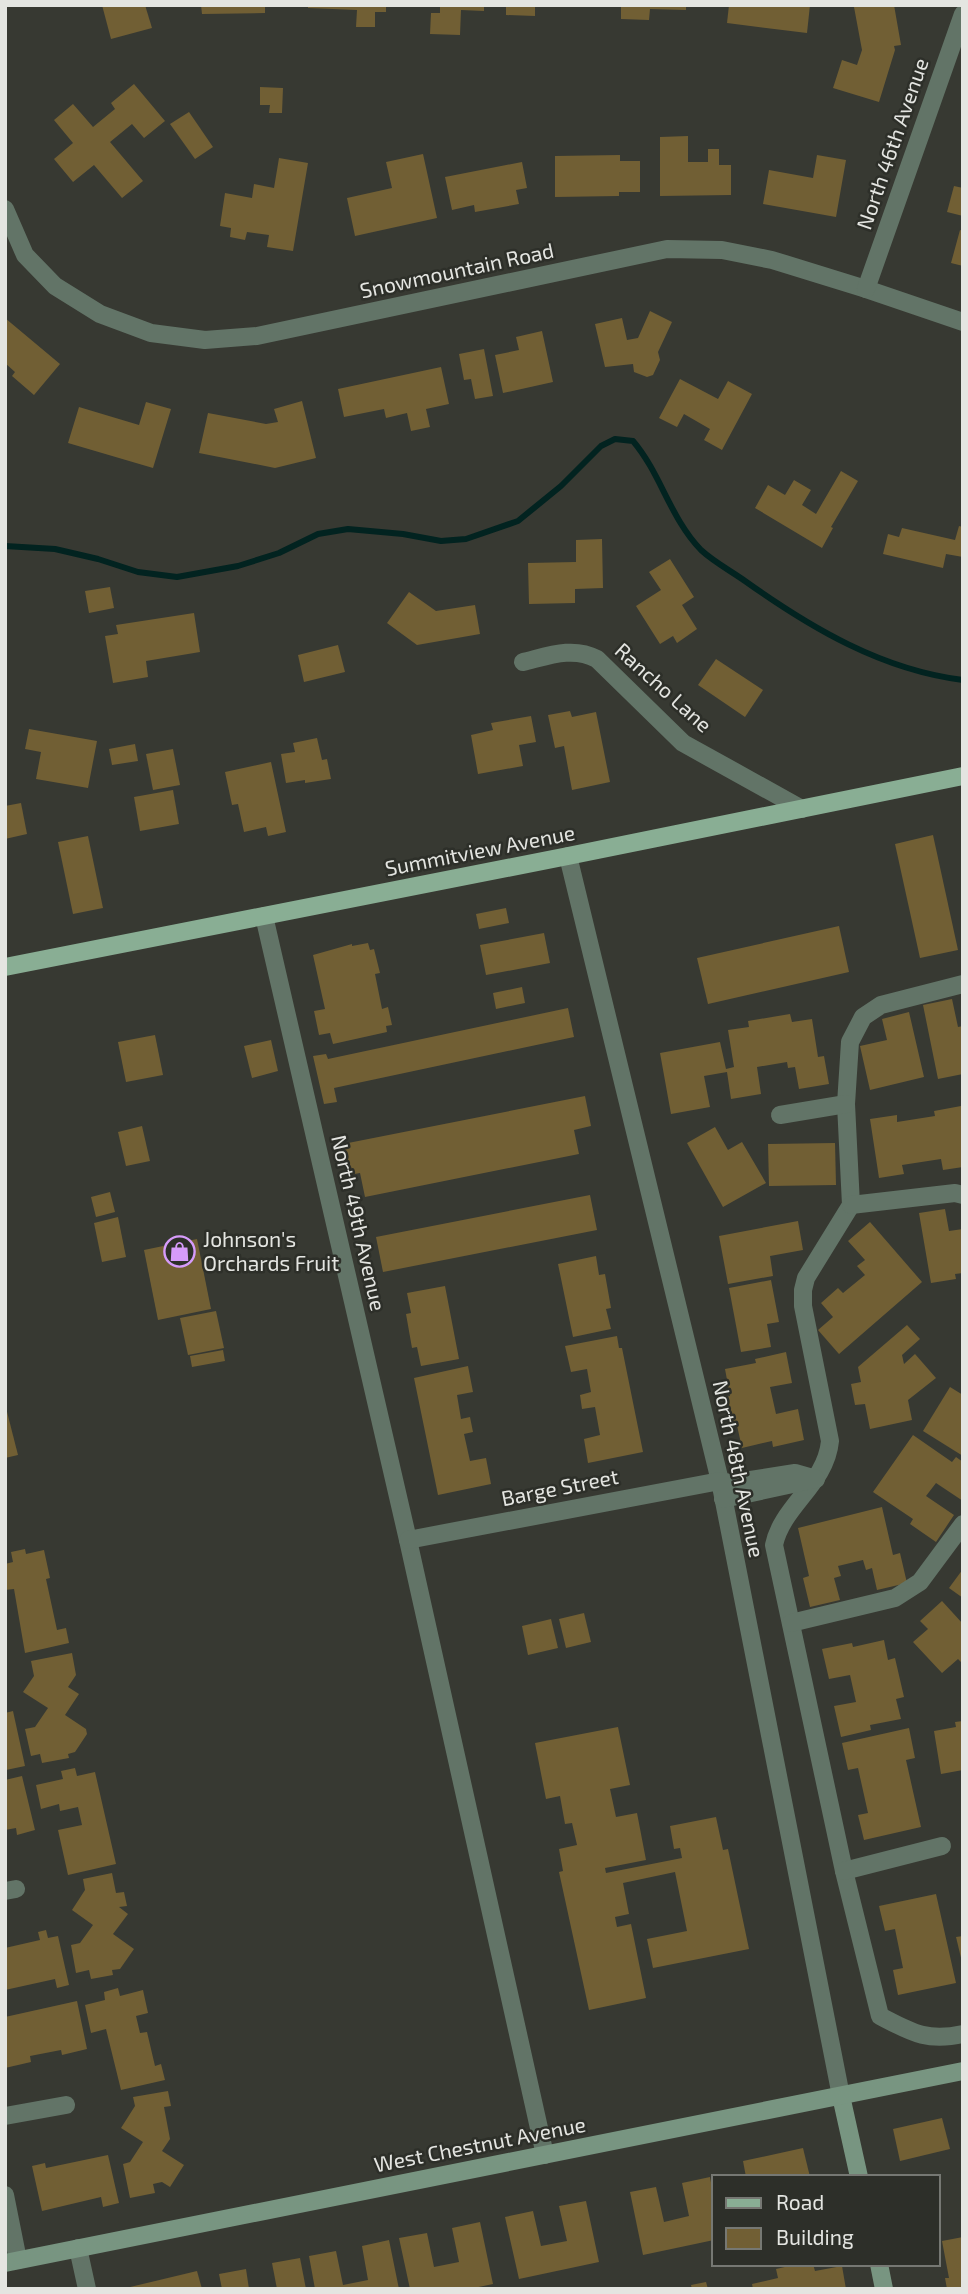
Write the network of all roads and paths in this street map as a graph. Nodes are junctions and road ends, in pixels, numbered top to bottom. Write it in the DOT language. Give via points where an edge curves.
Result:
graph roads {
  1 [pos="963,14"];
  2 [pos="5,209"];
  3 [pos="866,289"];
  4 [pos="963,322"];
  5 [pos="523,663"];
  6 [pos="963,776"];
  7 [pos="802,809"];
  8 [pos="568,856"];
  9 [pos="264,916"];
  10 [pos="5,967"];
  11 [pos="963,984"];
  12 [pos="846,1104"];
  13 [pos="780,1115"];
  14 [pos="963,1195"];
  15 [pos="851,1205"];
  16 [pos="816,1479"];
  17 [pos="720,1481"];
  18 [pos="723,1499"];
  19 [pos="963,1524"];
  20 [pos="408,1540"];
  21 [pos="791,1623"];
  22 [pos="942,1846"];
  23 [pos="844,1871"];
  24 [pos="963,2034"];
  25 [pos="963,2071"];
  26 [pos="841,2096"];
  27 [pos="66,2105"];
  28 [pos="5,2116"];
  29 [pos="545,2155"];
  30 [pos="859,2175"];
  31 [pos="5,2195"];
  32 [pos="78,2248"];
  33 [pos="12,2261"];
  34 [pos="879,2266"];
  35 [pos="87,2289"];
  36 [pos="884,2289"];
  1 -- 3 [label="street, North 46th Avenue"];
  2 -- 3 [label="street, Snowmountain Road" via="25,255 55,286 100,314 150,332 205,340 257,336 667,249 722,250 772,260"];
  3 -- 4 [label="street, Snowmountain Road"];
  5 -- 7 [label="street, Rancho Lane" via="584,652 597,659 683,743"];
  6 -- 7 [label="main road, Summitview Avenue"];
  7 -- 8 [label="main road, Summitview Avenue"];
  8 -- 9 [label="main road, Summitview Avenue"];
  8 -- 17 [label="street, North 48th Avenue"];
  9 -- 10 [label="main road, Summitview Avenue"];
  9 -- 20 [label="street, North 49th Avenue"];
  11 -- 12 [label="street" via="881,1005 863,1017 850,1042"];
  12 -- 13 [label="street"];
  12 -- 15 [label="street"];
  14 -- 15 [label="street"];
  15 -- 16 [label="street" via="803,1290 830,1441 829,1457"];
  16 -- 17 [label="street, Barge Street" via="795,1473"];
  16 -- 18 [label="street"];
  16 -- 21 [label="street" via="784,1521 774,1545"];
  17 -- 18 [label="street, North 48th Avenue"];
  17 -- 20 [label="street, Barge Street"];
  18 -- 26 [label="street, North 48th Avenue"];
  19 -- 21 [label="street" via="920,1582 895,1598"];
  20 -- 29 [label="street, North 49th Avenue"];
  21 -- 23 [label="street"];
  22 -- 23 [label="street"];
  23 -- 24 [label="street" via="880,2016 917,2035"];
  25 -- 26 [label="street, West Chestnut Avenue"];
  26 -- 29 [label="street, West Chestnut Avenue"];
  26 -- 30 [label="street"];
  27 -- 28 [label="street"];
  29 -- 32 [label="street, West Chestnut Avenue"];
  31 -- 33 [label="street"];
  32 -- 33 [label="street, West Chestnut Avenue"];
  32 -- 35 [label="street"];
  34 -- 36 [label="street"];
}
